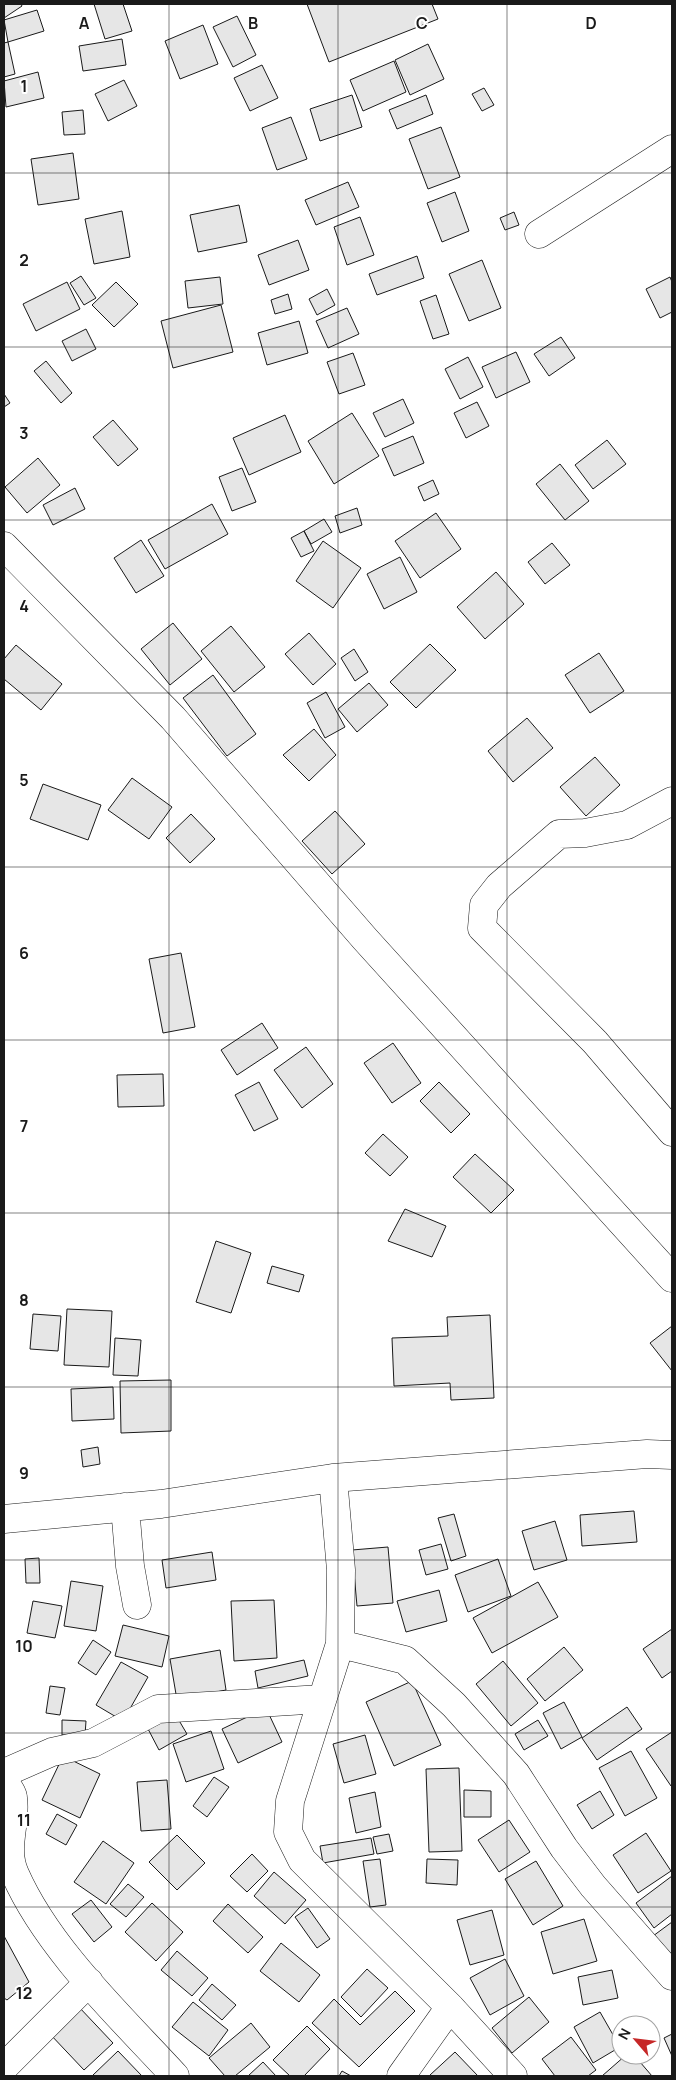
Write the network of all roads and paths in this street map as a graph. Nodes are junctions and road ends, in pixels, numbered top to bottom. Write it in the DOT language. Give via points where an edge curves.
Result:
graph roads {
  1 [pos="672,149"];
  2 [pos="539,234"];
  3 [pos="4,546"];
  4 [pos="672,801"];
  5 [pos="672,1132"];
  6 [pos="672,1278"];
  7 [pos="672,1455"];
  8 [pos="332,1478"];
  9 [pos="125,1507"];
  10 [pos="4,1519"];
  11 [pos="137,1605"];
  12 [pos="340,1644"];
  13 [pos="322,1699"];
  14 [pos="4,1774"];
  15 [pos="4,1782"];
  16 [pos="672,1976"];
  17 [pos="89,1982"];
  18 [pos="450,2007"];
  19 [pos="4,2068"];
  20 [pos="175,2076"];
  21 [pos="401,2076"];
  22 [pos="513,2076"];
  1 -- 2 [label="street"];
  3 -- 6 [label="street" via="173,718 365,939"];
  4 -- 5 [label="street" via="628,825 560,834 498,886 484,905 482,928 595,1042"];
  7 -- 8 [label="street" via="647,1454"];
  8 -- 9 [label="street"];
  8 -- 12 [label="street" via="341,1570"];
  9 -- 10 [label="street"];
  9 -- 11 [label="street"];
  12 -- 13 [label="street"];
  12 -- 16 [label="street" via="405,1660 454,1705 516,1774 593,1886"];
  13 -- 14 [label="street" via="158,1709 93,1742 52,1752"];
  13 -- 18 [label="street" via="290,1801 288,1832 302,1860"];
  15 -- 17 [label="street" via="14,1796 10,1843 13,1871 34,1912"];
  17 -- 19 [label="street"];
  17 -- 20 [label="street"];
  18 -- 21 [label="street"];
  18 -- 22 [label="street"];
}
